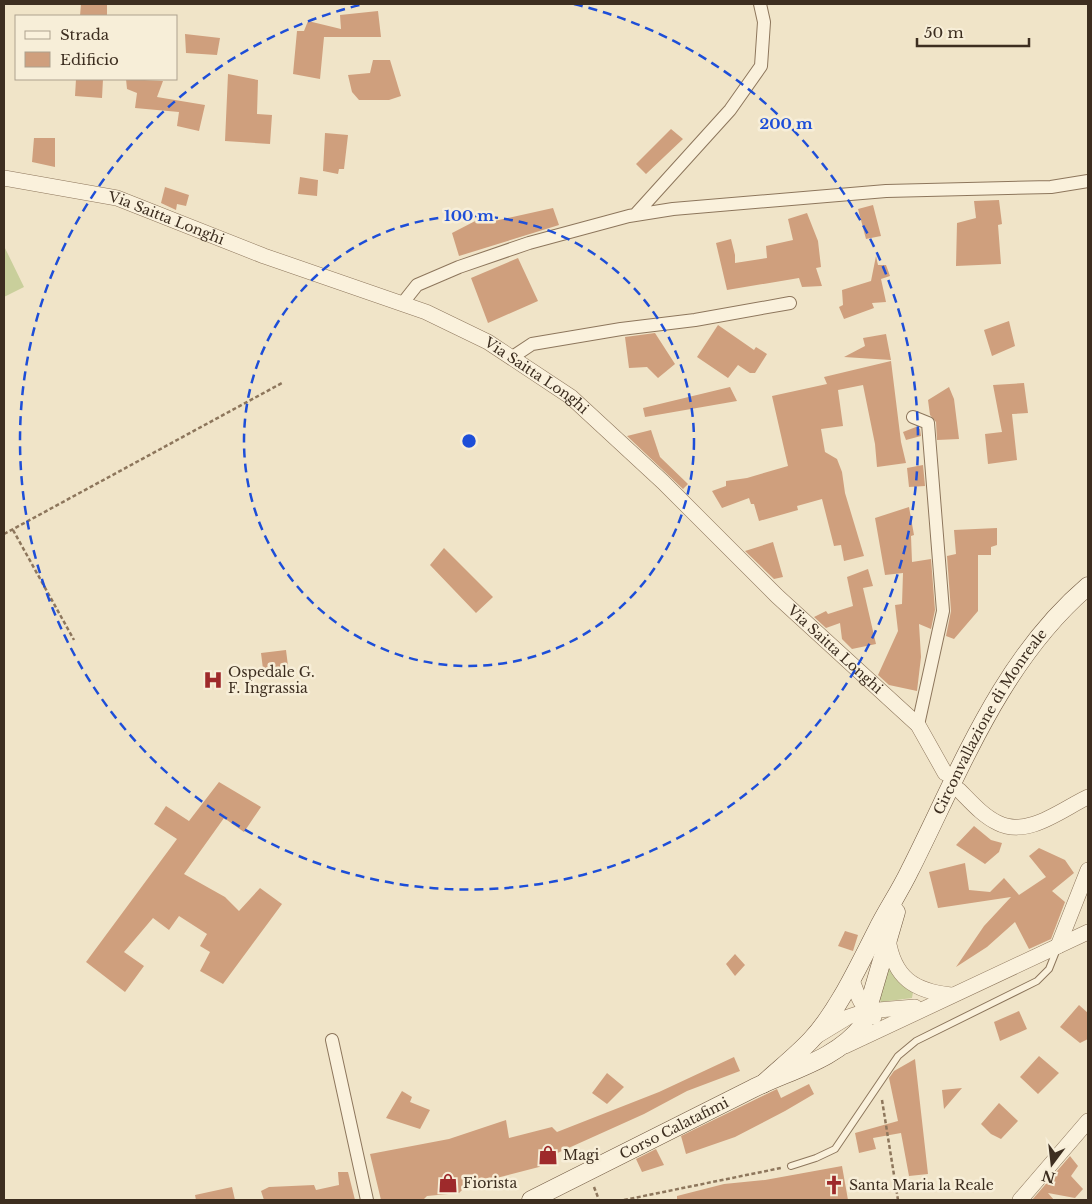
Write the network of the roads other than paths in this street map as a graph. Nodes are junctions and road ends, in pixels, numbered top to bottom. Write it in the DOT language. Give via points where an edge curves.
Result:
graph roads {
  1 [pos="760,4"];
  2 [pos="4,178"];
  3 [pos="1088,181"];
  4 [pos="635,215"];
  5 [pos="790,303"];
  6 [pos="402,304"];
  7 [pos="511,358"];
  8 [pos="913,417"];
  9 [pos="1088,586"];
  10 [pos="918,725"];
  11 [pos="945,773"];
  12 [pos="959,790"];
  13 [pos="1088,797"];
  14 [pos="1088,870"];
  15 [pos="910,871"];
  16 [pos="1088,932"];
  17 [pos="888,938"];
  18 [pos="1058,946"];
  19 [pos="852,980"];
  20 [pos="953,996"];
  21 [pos="932,1004"];
  22 [pos="866,1011"];
  23 [pos="893,1022"];
  24 [pos="332,1040"];
  25 [pos="811,1040"];
  26 [pos="834,1052"];
  27 [pos="763,1084"];
  28 [pos="1088,1121"];
  29 [pos="791,1166"];
  30 [pos="367,1200"];
  31 [pos="531,1200"];
  32 [pos="1020,1200"];
  1 -- 4 [label="street" via="764,22 761,66 730,110"];
  2 -- 6 [label="street, Via Saitta Longhi" via="117,198 264,256"];
  3 -- 4 [label="street" via="1051,187 886,191"];
  4 -- 6 [label="street" via="529,243 459,268 417,285"];
  5 -- 7 [label="street" via="532,344"];
  6 -- 7 [label="street, Via Saitta Longhi" via="488,342"];
  7 -- 10 [label="street, Via Saitta Longhi" via="571,398 663,482 776,596"];
  8 -- 10 [label="street" via="928,423 944,611 932,652"];
  9 -- 15 [label="main road, Circonvallazione di Monreale" via="1025,655 954,778"];
  10 -- 11 [label="street, Via Saitta Longhi"];
  12 -- 13 [label="street" via="999,824 1026,828"];
  14 -- 18 [label="street"];
  15 -- 17 [label="main road"];
  15 -- 19 [label="main road"];
  16 -- 18 [label="street"];
  17 -- 20 [label="street" via="896,969 909,982 921,989"];
  17 -- 22 [label="main road"];
  18 -- 20 [label="street"];
  18 -- 29 [label="lane" via="1049,969 1037,981 916,1041 898,1056 876,1085 835,1148"];
  19 -- 22 [label="street"];
  19 -- 25 [label="main road"];
  20 -- 21 [label="street"];
  21 -- 22 [label="street"];
  21 -- 23 [label="street"];
  22 -- 23 [label="street" via="880,1021"];
  22 -- 25 [label="street" via="848,1017"];
  22 -- 26 [label="main road" via="863,1025"];
  23 -- 26 [label="street"];
  24 -- 30 [label="street"];
  25 -- 27 [label="main road"];
  26 -- 27 [label="main road"];
  27 -- 31 [label="main road, Corso Calatafimi"];
  28 -- 32 [label="street"];
}
